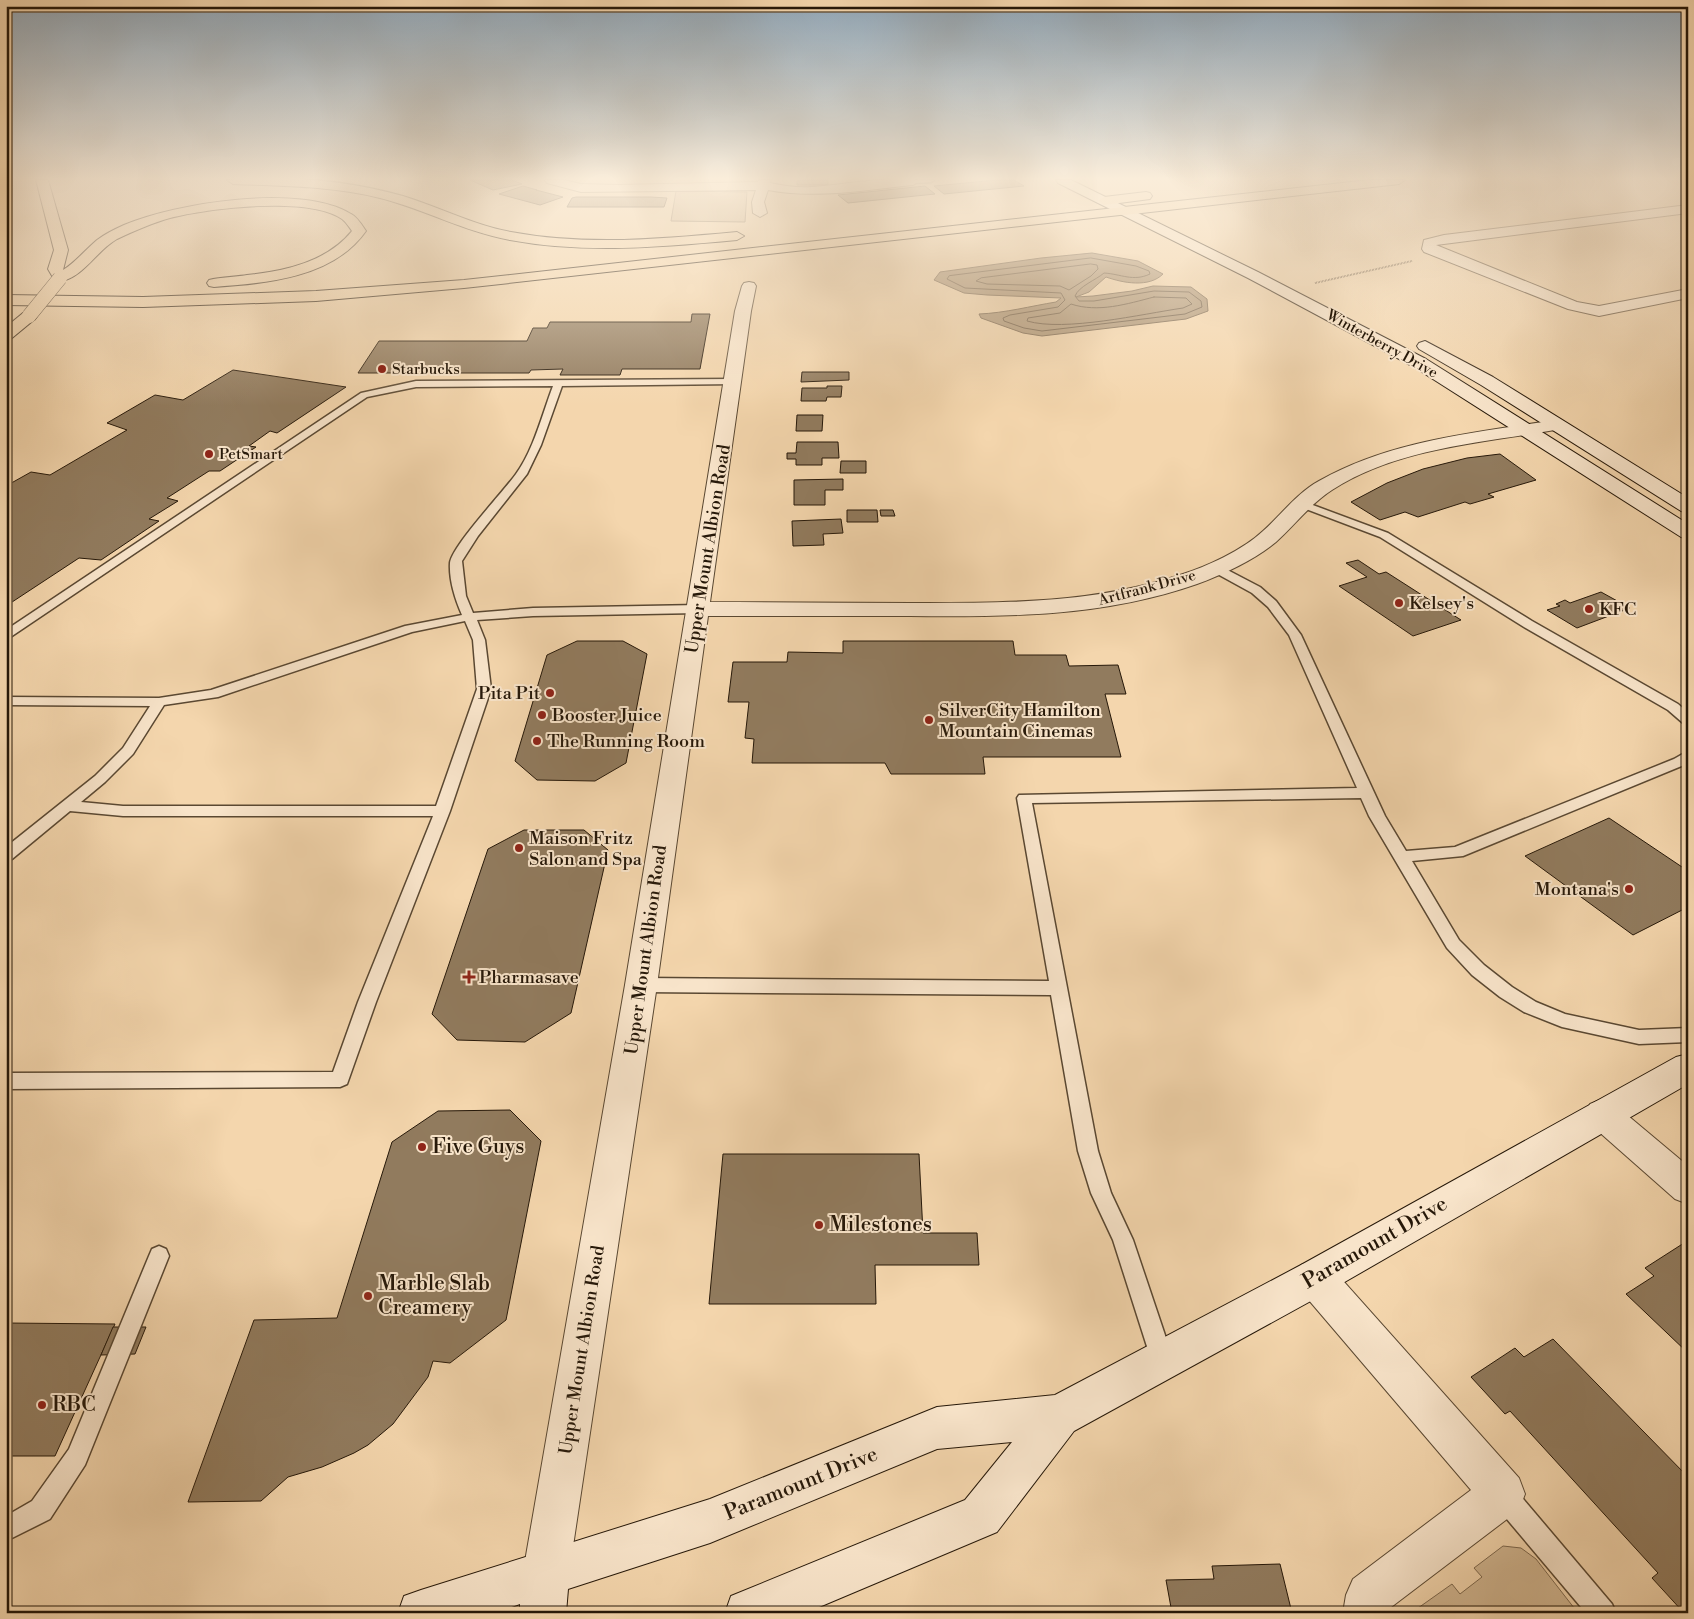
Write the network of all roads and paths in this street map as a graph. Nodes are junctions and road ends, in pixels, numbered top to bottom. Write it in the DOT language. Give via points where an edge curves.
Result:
graph roads {
  1 [pos="59,256"];
  2 [pos="90,256"];
  3 [pos="333,256"];
  4 [pos="627,256"];
  5 [pos="699,256"];
  6 [pos="1219,256"];
  7 [pos="1238,256"];
  8 [pos="1440,256"];
  9 [pos="1443,256"];
  10 [pos="60,278"];
  11 [pos="199,284"];
  12 [pos="6,286"];
  13 [pos="749,286"];
  14 [pos="1309,287"];
  15 [pos="123,288"];
  16 [pos="75,290"];
  17 [pos="1688,293"];
  18 [pos="6,296"];
  19 [pos="6,300"];
  20 [pos="43,300"];
  21 [pos="6,335"];
  22 [pos="1415,340"];
  23 [pos="733,382"];
  24 [pos="558,384"];
  25 [pos="1556,425"];
  26 [pos="1524,429"];
  27 [pos="1302,504"];
  28 [pos="1688,507"];
  29 [pos="1688,533"];
  30 [pos="1216,568"];
  31 [pos="699,609"];
  32 [pos="468,616"];
  33 [pos="6,636"];
  34 [pos="6,701"];
  35 [pos="159,702"];
  36 [pos="1688,720"];
  37 [pos="1688,755"];
  38 [pos="1367,793"];
  39 [pos="66,806"];
  40 [pos="442,811"];
  41 [pos="6,856"];
  42 [pos="1401,857"];
  43 [pos="641,985"];
  44 [pos="1058,988"];
  45 [pos="1688,1035"];
  46 [pos="1688,1067"];
  47 [pos="6,1080"];
  48 [pos="1602,1114"];
  49 [pos="1688,1188"];
  50 [pos="159,1256"];
  51 [pos="1315,1278"];
  52 [pos="1162,1361"];
  53 [pos="1060,1416"];
  54 [pos="1503,1494"];
  55 [pos="6,1528"];
  56 [pos="545,1593"];
  57 [pos="421,1613"];
  58 [pos="748,1613"];
  59 [pos="1366,1613"];
  60 [pos="1603,1613"];
  1 -- 10 [label="main road" via="55,269"];
  2 -- 10 [label="main road"];
  3 -- 11 [label="main road" via="281,274"];
  4 -- 16 [label="main road" via="378,282 196,293"];
  5 -- 20 [label="main road" via="444,286 316,296 152,302"];
  6 -- 26 [label="street, Winterberry Drive" via="1378,339"];
  7 -- 14 [label="street"];
  8 -- 14 [label="path"];
  9 -- 17 [label="street" via="1573,306 1600,311"];
  10 -- 21 [label="main road, bridge" via="29,316"];
  12 -- 16 [label="main road"];
  13 -- 23 [label="street, Upper Mount Albion Road"];
  15 -- 16 [label="main road"];
  18 -- 20 [label="main road"];
  19 -- 20 [label="main road"];
  22 -- 25 [label="street, Winterberry Drive" via="1487,380"];
  23 -- 24 [label="lane"];
  23 -- 31 [label="street, Upper Mount Albion Road"];
  24 -- 32 [label="lane" via="536,446 522,474 473,534 456,561 460,596"];
  24 -- 33 [label="lane" via="416,384 364,395"];
  25 -- 26 [label="street, Artfrank Drive"];
  25 -- 28 [label="street, Winterberry Drive"];
  26 -- 27 [label="street, Artfrank Drive" via="1383,458 1337,478"];
  26 -- 29 [label="street, Winterberry Drive"];
  27 -- 30 [label="street, Artfrank Drive" via="1268,538"];
  27 -- 36 [label="lane" via="1384,535"];
  30 -- 31 [label="street, Artfrank Drive" via="1137,594 1046,608 982,611"];
  30 -- 38 [label="lane" via="1256,590 1272,604 1295,635"];
  31 -- 32 [label="lane"];
  31 -- 43 [label="street, Upper Mount Albion Road"];
  32 -- 35 [label="lane" via="409,629 212,694"];
  32 -- 40 [label="lane" via="479,640 484,689"];
  34 -- 35 [label="lane"];
  35 -- 39 [label="lane" via="128,751"];
  37 -- 42 [label="lane" via="1679,762 1457,852"];
  38 -- 42 [label="lane"];
  38 -- 44 [label="lane" via="1024,798"];
  39 -- 40 [label="lane" via="124,811"];
  39 -- 41 [label="lane"];
  40 -- 47 [label="lane" via="366,1002 340,1079"];
  42 -- 45 [label="lane" via="1453,944 1478,970 1530,1007 1562,1020 1638,1037"];
  43 -- 44 [label="lane"];
  43 -- 56 [label="street, Upper Mount Albion Road"];
  44 -- 52 [label="lane" via="1088,1151 1101,1193 1123,1240"];
  46 -- 48 [label="street, Paramount Drive"];
  48 -- 49 [label="street"];
  48 -- 51 [label="street, Paramount Drive"];
  50 -- 55 [label="lane" via="77,1457 41,1510"];
  51 -- 52 [label="street, Paramount Drive"];
  51 -- 54 [label="street"];
  52 -- 53 [label="street, Paramount Drive"];
  53 -- 56 [label="street, Paramount Drive" via="936,1428"];
  53 -- 58 [label="street, Paramount Drive" via="981,1516"];
  54 -- 59 [label="street" via="1369,1595"];
  54 -- 60 [label="lane"];
  56 -- 57 [label="street, Paramount Drive"];
}
